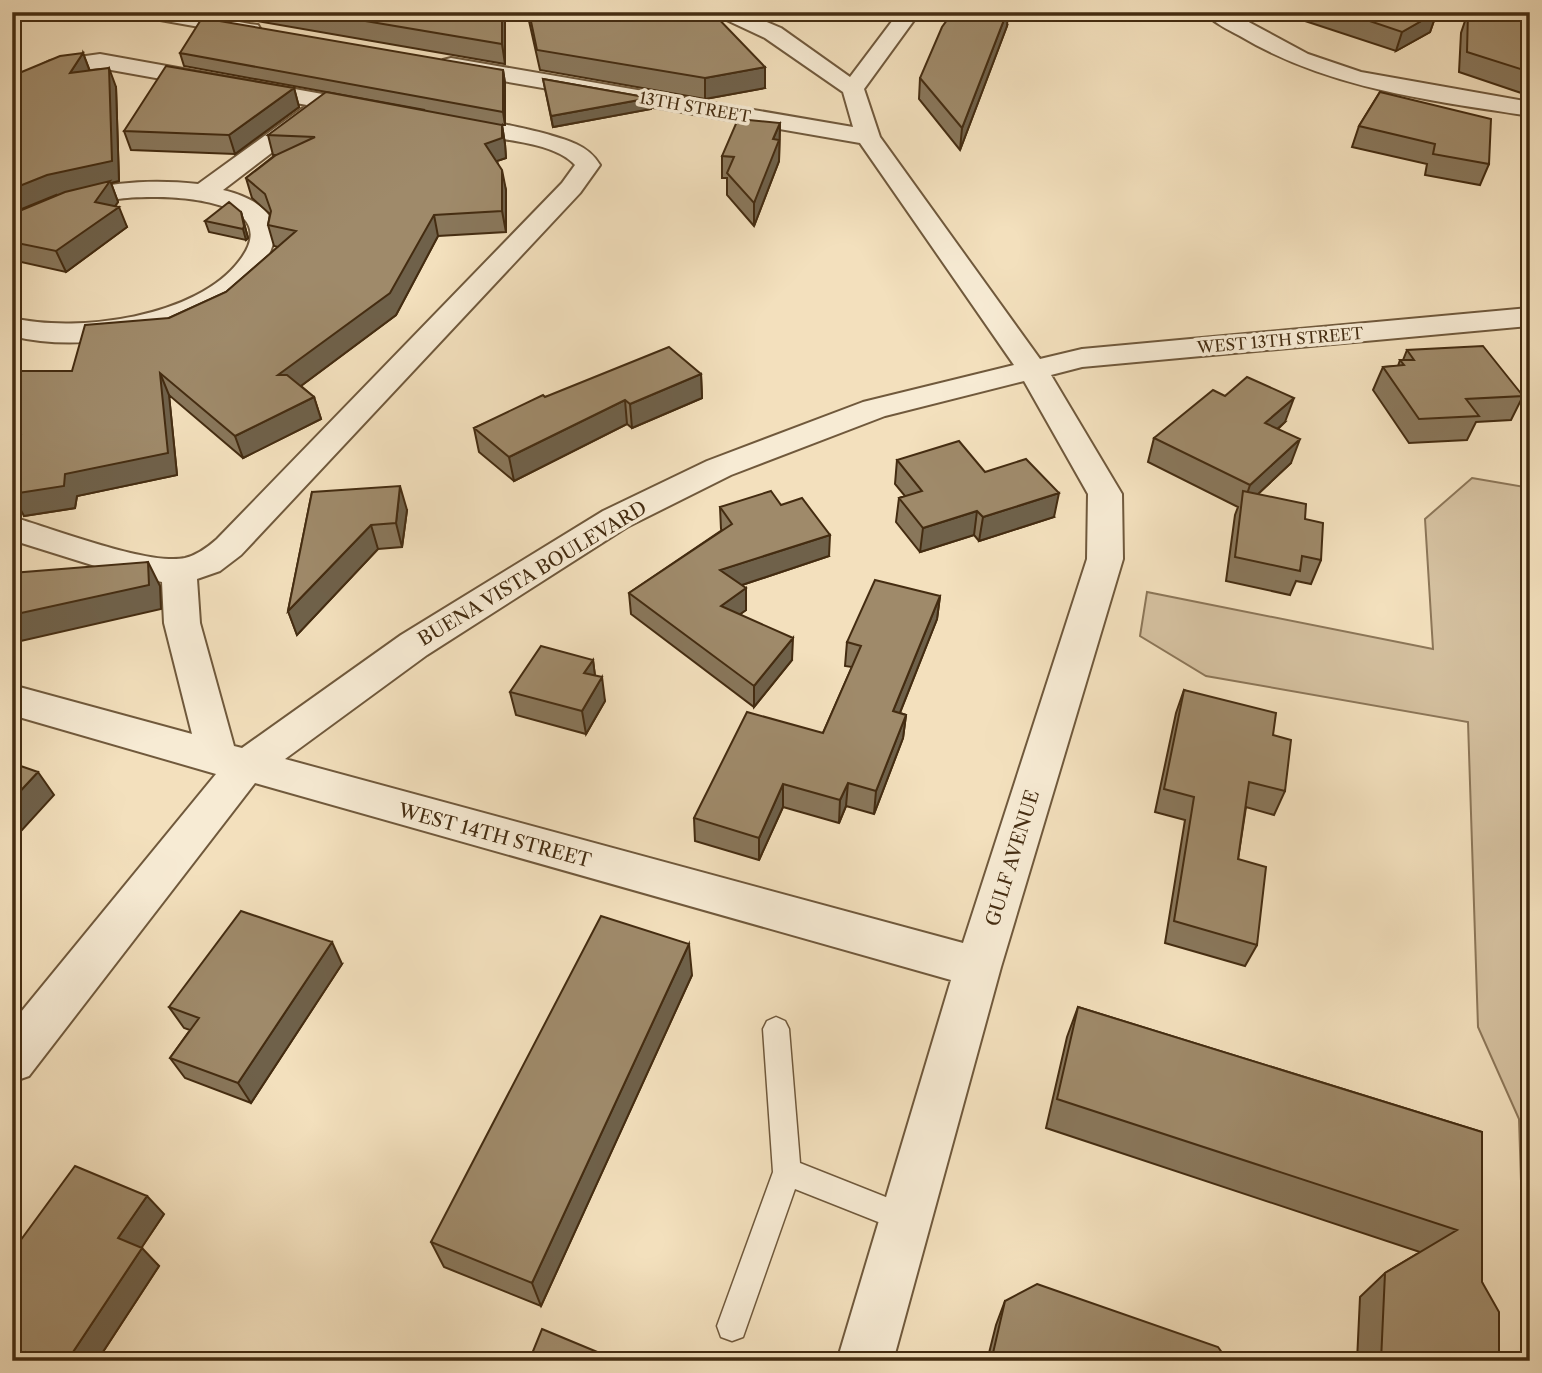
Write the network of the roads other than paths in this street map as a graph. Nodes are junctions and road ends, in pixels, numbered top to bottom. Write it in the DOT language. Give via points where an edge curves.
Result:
graph roads {
  1 [pos="149,12"];
  2 [pos="725,12"];
  3 [pos="910,12"];
  4 [pos="1215,12"];
  5 [pos="271,33"];
  6 [pos="434,62"];
  7 [pos="12,89"];
  8 [pos="853,89"];
  9 [pos="325,102"];
  10 [pos="1530,109"];
  11 [pos="390,114"];
  12 [pos="430,121"];
  13 [pos="869,137"];
  14 [pos="204,192"];
  15 [pos="12,227"];
  16 [pos="1530,317"];
  17 [pos="14,330"];
  18 [pos="1032,369"];
  19 [pos="12,528"];
  20 [pos="179,572"];
  21 [pos="12,701"];
  22 [pos="231,763"];
  23 [pos="978,967"];
  24 [pos="776,1030"];
  25 [pos="12,1060"];
  26 [pos="787,1172"];
  27 [pos="905,1219"];
  28 [pos="732,1325"];
  29 [pos="864,1361"];
  1 -- 5 [label="street"];
  2 -- 8 [label="street" via="773,33"];
  3 -- 8 [label="street"];
  4 -- 10 [label="street" via="1328,69 1414,91"];
  6 -- 13 [label="street, 13TH STREET"];
  7 -- 9 [label="street" via="58,66 100,61"];
  8 -- 13 [label="street"];
  9 -- 11 [label="street"];
  9 -- 14 [label="street"];
  12 -- 20 [label="street" via="563,146 581,154 588,165 229,547 211,561"];
  13 -- 18 [label="street"];
  14 -- 15 [label="street" via="165,189 91,197 36,214"];
  14 -- 17 [label="street" via="245,207 261,225 255,258 222,291 187,311 143,325 84,333"];
  16 -- 18 [label="street, WEST 13TH STREET" via="1082,358"];
  18 -- 22 [label="street, BUENA VISTA BOULEVARD" via="874,409 719,468 615,519"];
  18 -- 23 [label="street, GULF AVENUE" via="1105,494 1105,559"];
  19 -- 20 [label="street" via="154,570"];
  20 -- 22 [label="street" via="182,622"];
  21 -- 22 [label="street, WEST 14TH STREET"];
  22 -- 23 [label="street, WEST 14TH STREET"];
  22 -- 25 [label="street, BUENA VISTA BOULEVARD"];
  23 -- 27 [label="street, GULF AVENUE"];
  24 -- 26 [label="lane"];
  26 -- 27 [label="lane"];
  26 -- 28 [label="lane"];
  27 -- 29 [label="street, GULF AVENUE"];
}
